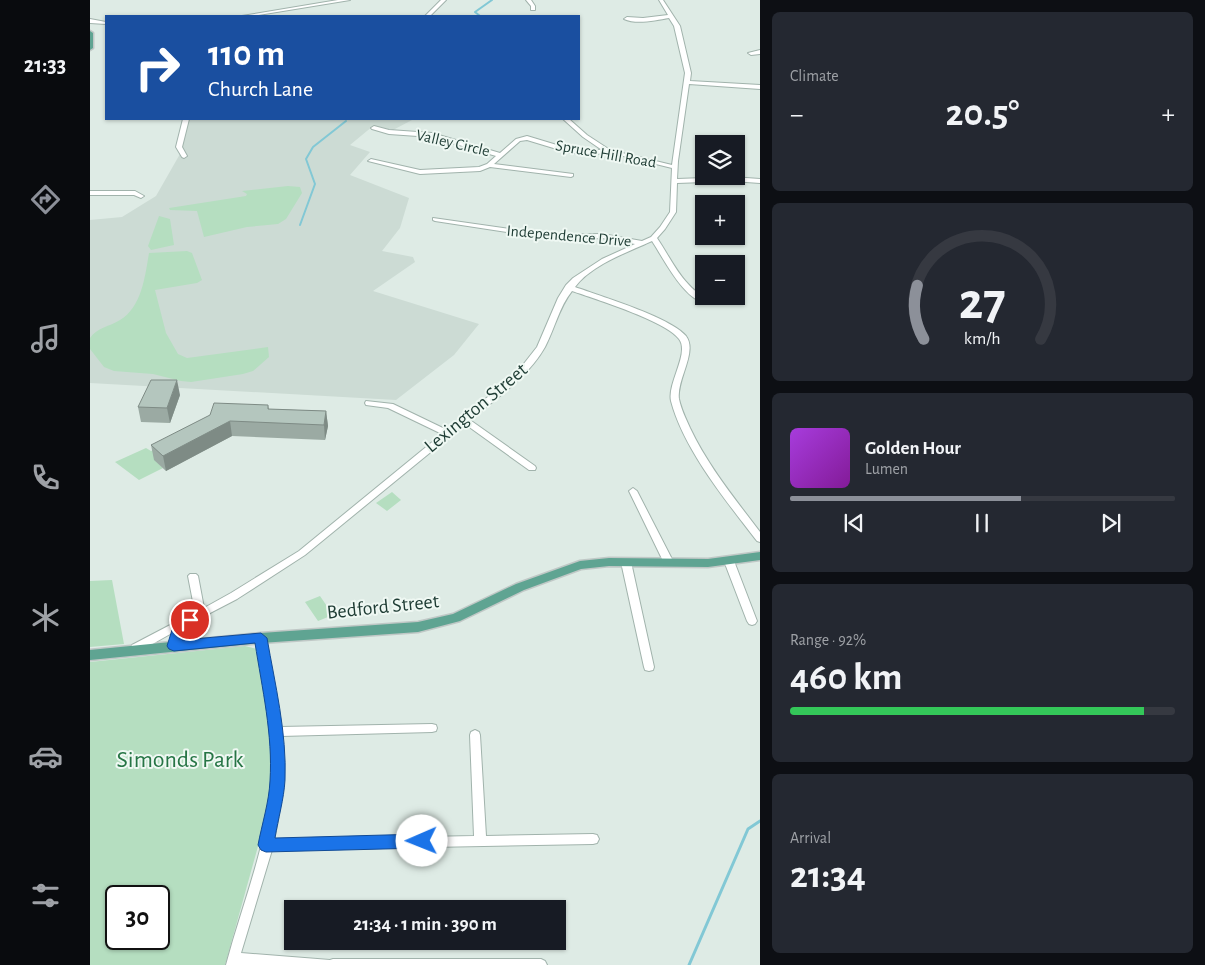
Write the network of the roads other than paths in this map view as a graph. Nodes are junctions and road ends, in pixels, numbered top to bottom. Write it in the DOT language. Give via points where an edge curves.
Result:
graph roads {
  1 [pos="348,0"];
  2 [pos="444,0"];
  3 [pos="528,0"];
  4 [pos="661,0"];
  5 [pos="533,9"];
  6 [pos="251,15"];
  7 [pos="428,15"];
  8 [pos="672,16"];
  9 [pos="627,19"];
  10 [pos="90,21"];
  11 [pos="105,22"];
  12 [pos="90,33"];
  13 [pos="90,48"];
  14 [pos="751,52"];
  15 [pos="760,52"];
  16 [pos="687,82"];
  17 [pos="760,87"];
  18 [pos="186,120"];
  19 [pos="567,120"];
  20 [pos="374,128"];
  21 [pos="609,152"];
  22 [pos="501,155"];
  23 [pos="184,156"];
  24 [pos="371,161"];
  25 [pos="489,165"];
  26 [pos="674,167"];
  27 [pos="570,175"];
  28 [pos="674,181"];
  29 [pos="760,182"];
  30 [pos="90,193"];
  31 [pos="141,196"];
  32 [pos="435,219"];
  33 [pos="653,238"];
  34 [pos="644,243"];
  35 [pos="569,287"];
  36 [pos="695,296"];
  37 [pos="369,403"];
  38 [pos="465,420"];
  39 [pos="448,434"];
  40 [pos="532,468"];
  41 [pos="633,491"];
  42 [pos="760,539"];
  43 [pos="760,556"];
  44 [pos="729,561"];
  45 [pos="626,562"];
  46 [pos="669,564"];
  47 [pos="193,576"];
  48 [pos="195,618"];
  49 [pos="752,621"];
  50 [pos="261,638"];
  51 [pos="174,646"];
  52 [pos="129,651"];
  53 [pos="90,655"];
  54 [pos="650,667"];
  55 [pos="432,728"];
  56 [pos="275,732"];
  57 [pos="475,735"];
  58 [pos="593,839"];
  59 [pos="480,840"];
  60 [pos="266,845"];
  61 [pos="232,962"];
  62 [pos="327,965"];
  63 [pos="333,965"];
  64 [pos="541,965"];
  1 -- 6 [label="street"];
  2 -- 7 [label="street"];
  3 -- 5 [label="street"];
  4 -- 8 [label="street, Lexington Street"];
  8 -- 9 [label="street"];
  8 -- 16 [label="street, Lexington Street" via="686,59"];
  10 -- 11 [label="street"];
  12 -- 13 [label="main road"];
  14 -- 15 [label="street"];
  16 -- 17 [label="street"];
  16 -- 26 [label="street, Lexington Street"];
  18 -- 23 [label="street" via="178,148"];
  19 -- 21 [label="street"];
  20 -- 22 [label="street, Valley Circle" via="432,135"];
  21 -- 22 [label="street, Spruce Hill Road" via="570,151 526,138 518,140"];
  21 -- 26 [label="street, Spruce Hill Road"];
  22 -- 25 [label="street, Spruce Hill Road"];
  24 -- 25 [label="street, Spruce Hill Road" via="429,173"];
  25 -- 27 [label="street"];
  26 -- 28 [label="street, Lexington Street"];
  28 -- 29 [label="street" via="732,179"];
  28 -- 33 [label="street, Lexington Street" via="673,212 664,228"];
  30 -- 31 [label="street" via="135,193"];
  32 -- 34 [label="street, Independence Drive" via="552,238 602,236"];
  33 -- 34 [label="street, Lexington Street"];
  33 -- 36 [label="street"];
  34 -- 35 [label="street, Lexington Street" via="598,264"];
  35 -- 38 [label="street, Lexington Street" via="532,361 518,377"];
  35 -- 42 [label="street" via="668,326 684,340 686,354 674,388 680,414 721,486"];
  37 -- 39 [label="street" via="390,406"];
  38 -- 39 [label="street, Lexington Street"];
  38 -- 40 [label="street"];
  39 -- 48 [label="street, Lexington Street" via="302,553"];
  41 -- 46 [label="street"];
  43 -- 44 [label="main road, Bedford Street"];
  44 -- 46 [label="main road, Bedford Street"];
  44 -- 49 [label="street"];
  45 -- 46 [label="main road, Bedford Street"];
  45 -- 50 [label="main road, Bedford Street" via="580,565 436,624"];
  45 -- 54 [label="street"];
  47 -- 48 [label="street"];
  48 -- 51 [label="street, Lexington Street" via="177,634"];
  48 -- 52 [label="street, Lexington Street"];
  50 -- 51 [label="main road, Bedford Street"];
  50 -- 56 [label="street"];
  51 -- 52 [label="main road, Bedford Street"];
  52 -- 53 [label="main road, Bedford Street"];
  55 -- 56 [label="street"];
  56 -- 60 [label="street" via="277,782"];
  57 -- 59 [label="street"];
  58 -- 59 [label="street"];
  59 -- 60 [label="street"];
  60 -- 61 [label="street"];
  61 -- 62 [label="street"];
  63 -- 64 [label="street"];
}
